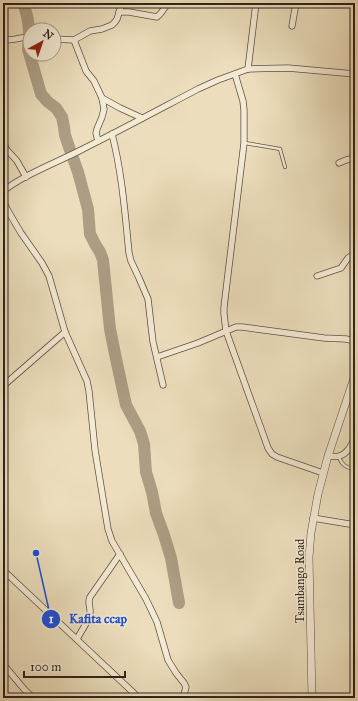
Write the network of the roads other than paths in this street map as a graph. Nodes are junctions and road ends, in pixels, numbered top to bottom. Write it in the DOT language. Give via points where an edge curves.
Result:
graph roads {
  1 [pos="5,3"];
  2 [pos="122,3"];
  3 [pos="168,3"];
  4 [pos="256,3"];
  5 [pos="296,3"];
  6 [pos="3,6"];
  7 [pos="119,12"];
  8 [pos="292,26"];
  9 [pos="22,38"];
  10 [pos="3,39"];
  11 [pos="62,39"];
  12 [pos="74,40"];
  13 [pos="248,69"];
  14 [pos="235,74"];
  15 [pos="355,74"];
  16 [pos="102,98"];
  17 [pos="142,118"];
  18 [pos="112,134"];
  19 [pos="98,141"];
  20 [pos="244,143"];
  21 [pos="3,144"];
  22 [pos="355,158"];
  23 [pos="339,163"];
  24 [pos="285,167"];
  25 [pos="26,177"];
  26 [pos="3,191"];
  27 [pos="3,201"];
  28 [pos="355,253"];
  29 [pos="317,276"];
  30 [pos="65,332"];
  31 [pos="226,332"];
  32 [pos="355,341"];
  33 [pos="157,357"];
  34 [pos="355,375"];
  35 [pos="163,385"];
  36 [pos="3,386"];
  37 [pos="353,386"];
  38 [pos="355,435"];
  39 [pos="328,456"];
  40 [pos="339,456"];
  41 [pos="355,470"];
  42 [pos="323,473"];
  43 [pos="314,518"];
  44 [pos="355,523"];
  45 [pos="120,554"];
  46 [pos="3,570"];
  47 [pos="77,639"];
  48 [pos="3,664"];
  49 [pos="33,698"];
  50 [pos="139,698"];
  51 [pos="183,698"];
  52 [pos="312,698"];
  1 -- 6 [label="street"];
  2 -- 7 [label="street"];
  3 -- 7 [label="street" via="157,17"];
  4 -- 13 [label="street"];
  5 -- 8 [label="street"];
  7 -- 12 [label="street" via="112,25 90,31"];
  9 -- 10 [label="street"];
  11 -- 12 [label="street"];
  12 -- 16 [label="street" via="86,71"];
  13 -- 14 [label="street"];
  13 -- 15 [label="street" via="288,68"];
  14 -- 17 [label="street" via="198,89"];
  14 -- 20 [label="street" via="243,101"];
  16 -- 17 [label="street"];
  16 -- 19 [label="street" via="104,109 96,133"];
  17 -- 18 [label="street"];
  18 -- 19 [label="street"];
  18 -- 33 [label="street" via="121,177 129,253 148,299"];
  19 -- 25 [label="street"];
  20 -- 24 [label="lane" via="280,149"];
  20 -- 31 [label="street" via="224,308"];
  21 -- 25 [label="street"];
  22 -- 23 [label="street"];
  25 -- 26 [label="street"];
  27 -- 30 [label="street" via="50,276"];
  28 -- 29 [label="street" via="341,268"];
  30 -- 36 [label="street"];
  30 -- 45 [label="street" via="87,381 108,529"];
  31 -- 32 [label="street" via="242,327"];
  31 -- 33 [label="street"];
  31 -- 42 [label="street" via="272,454"];
  33 -- 35 [label="street"];
  34 -- 37 [label="street, Tsambango Road"];
  37 -- 39 [label="street, Tsambango Road"];
  38 -- 40 [label="street" via="347,451"];
  39 -- 40 [label="street"];
  39 -- 42 [label="street, Tsambango Road"];
  40 -- 41 [label="lane" via="344,466"];
  42 -- 43 [label="street, Tsambango Road"];
  43 -- 44 [label="street"];
  43 -- 52 [label="street, Tsambango Road" via="309,557"];
  45 -- 47 [label="street" via="88,600 89,617"];
  45 -- 51 [label="street" via="157,622 168,660 186,687"];
  46 -- 47 [label="street"];
  47 -- 50 [label="street"];
  48 -- 49 [label="street"];
}
